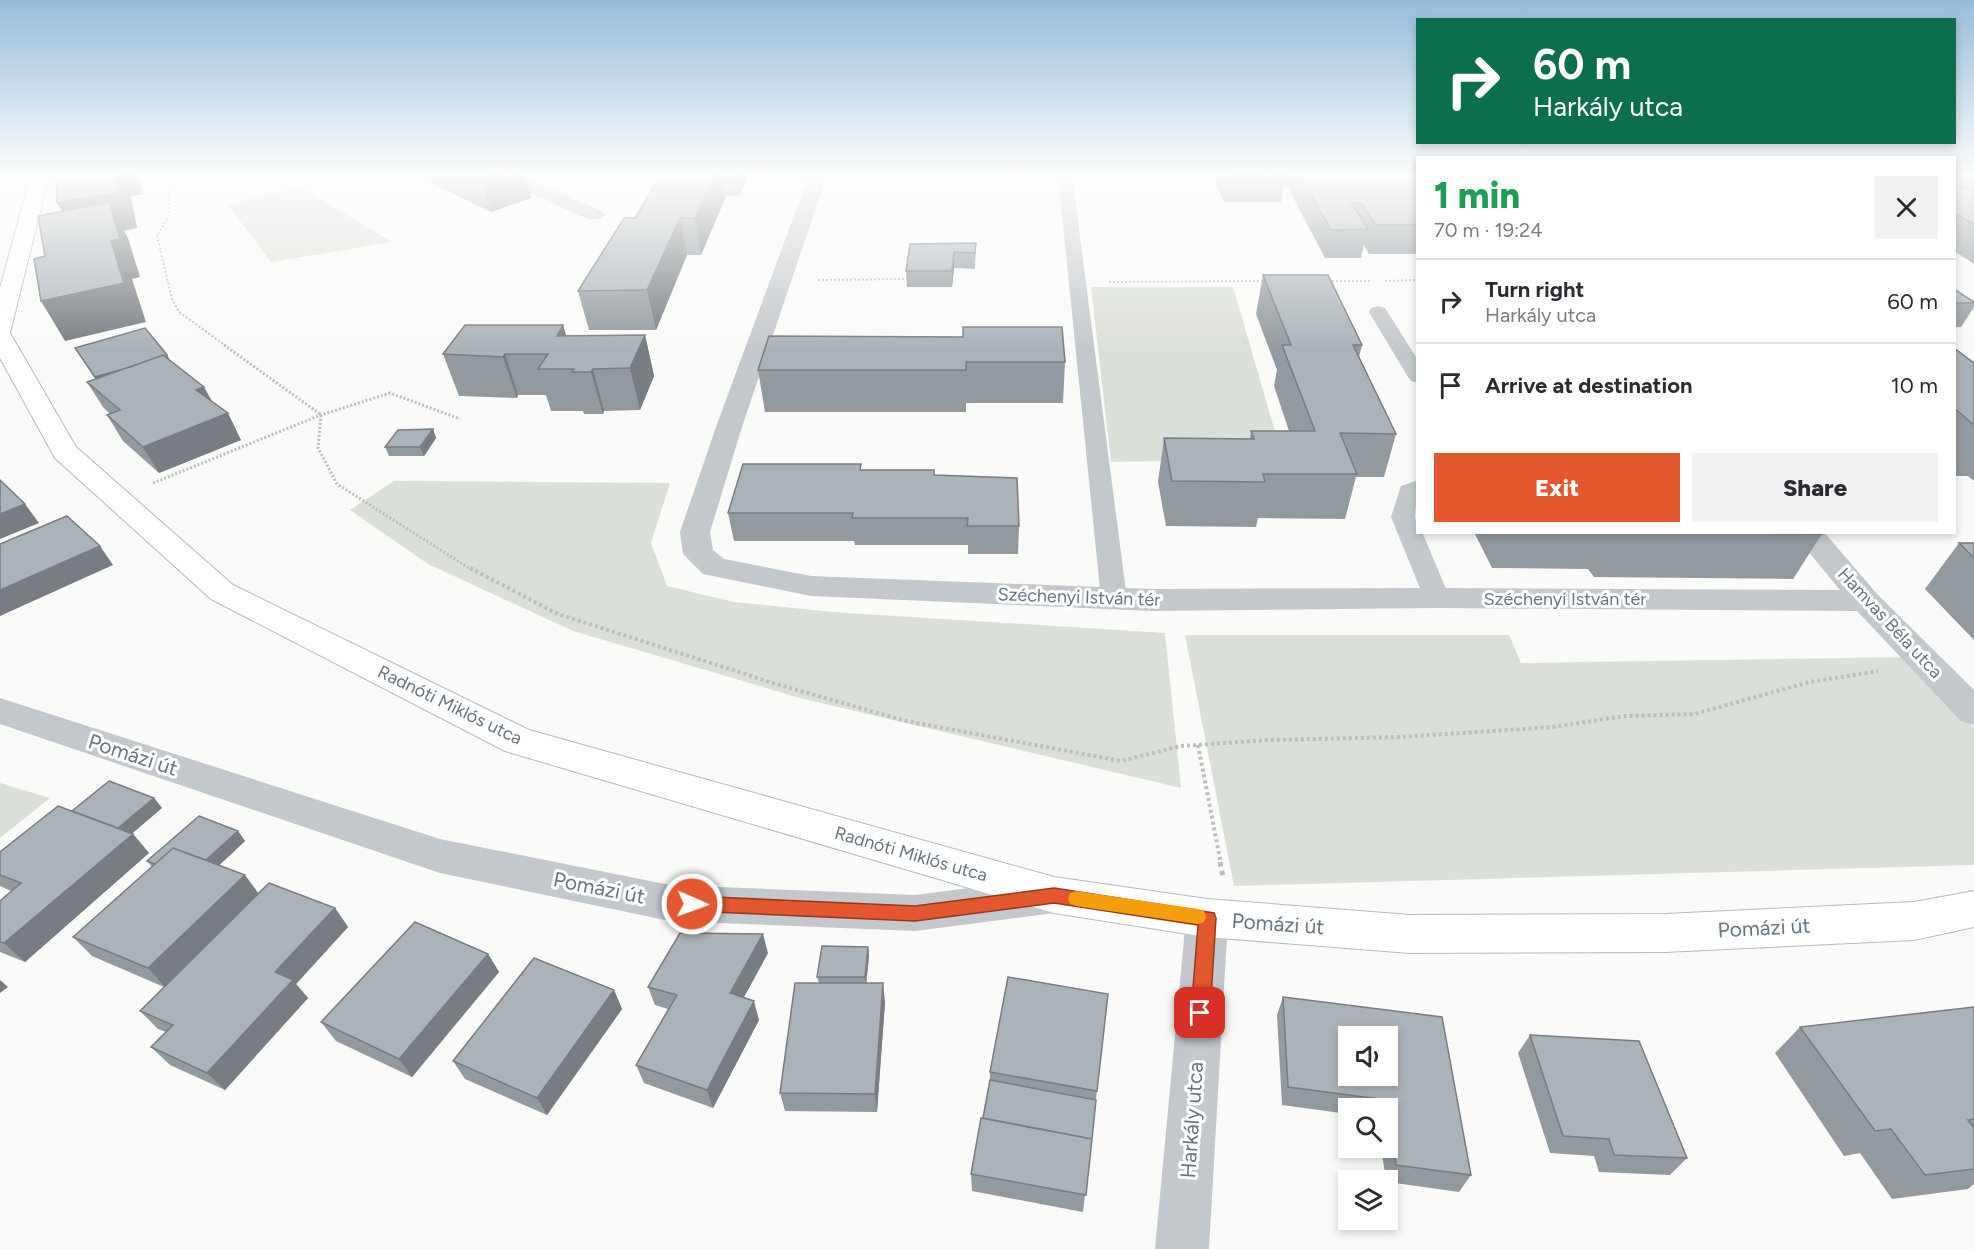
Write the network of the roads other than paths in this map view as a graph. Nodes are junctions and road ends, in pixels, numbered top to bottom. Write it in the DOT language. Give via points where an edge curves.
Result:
graph roads {
  1 [pos="25,233"];
  2 [pos="798,233"];
  3 [pos="1072,233"];
  4 [pos="1378,312"];
  5 [pos="0,332"];
  6 [pos="0,336"];
  7 [pos="1416,374"];
  8 [pos="1416,488"];
  9 [pos="1809,534"];
  10 [pos="1437,598"];
  11 [pos="1114,599"];
  12 [pos="1866,602"];
  13 [pos="0,711"];
  14 [pos="1974,712"];
  15 [pos="1054,895"];
  16 [pos="1215,899"];
  17 [pos="1974,909"];
  18 [pos="1182,1249"];
  1 -- 5 [label="street"];
  2 -- 11 [label="street, Széchenyi István tér" via="695,532 698,554 714,567 811,586"];
  3 -- 11 [label="lane"];
  4 -- 7 [label="lane"];
  6 -- 15 [label="street, Radnóti Miklós utca" via="65,453 222,592 518,741"];
  8 -- 10 [label="lane" via="1410,491 1403,517"];
  9 -- 12 [label="street, Hamvas Béla utca"];
  10 -- 11 [label="street, Széchenyi István tér"];
  10 -- 12 [label="street, Széchenyi István tér"];
  12 -- 14 [label="street, Hamvas Béla utca"];
  13 -- 15 [label="street, Pomázi út" via="440,856 670,903 915,913"];
  15 -- 16 [label="street, Pomázi út"];
  16 -- 17 [label="street, Pomázi út" via="1410,934 1665,933 1914,921"];
  16 -- 18 [label="street, Harkály utca"];
}
